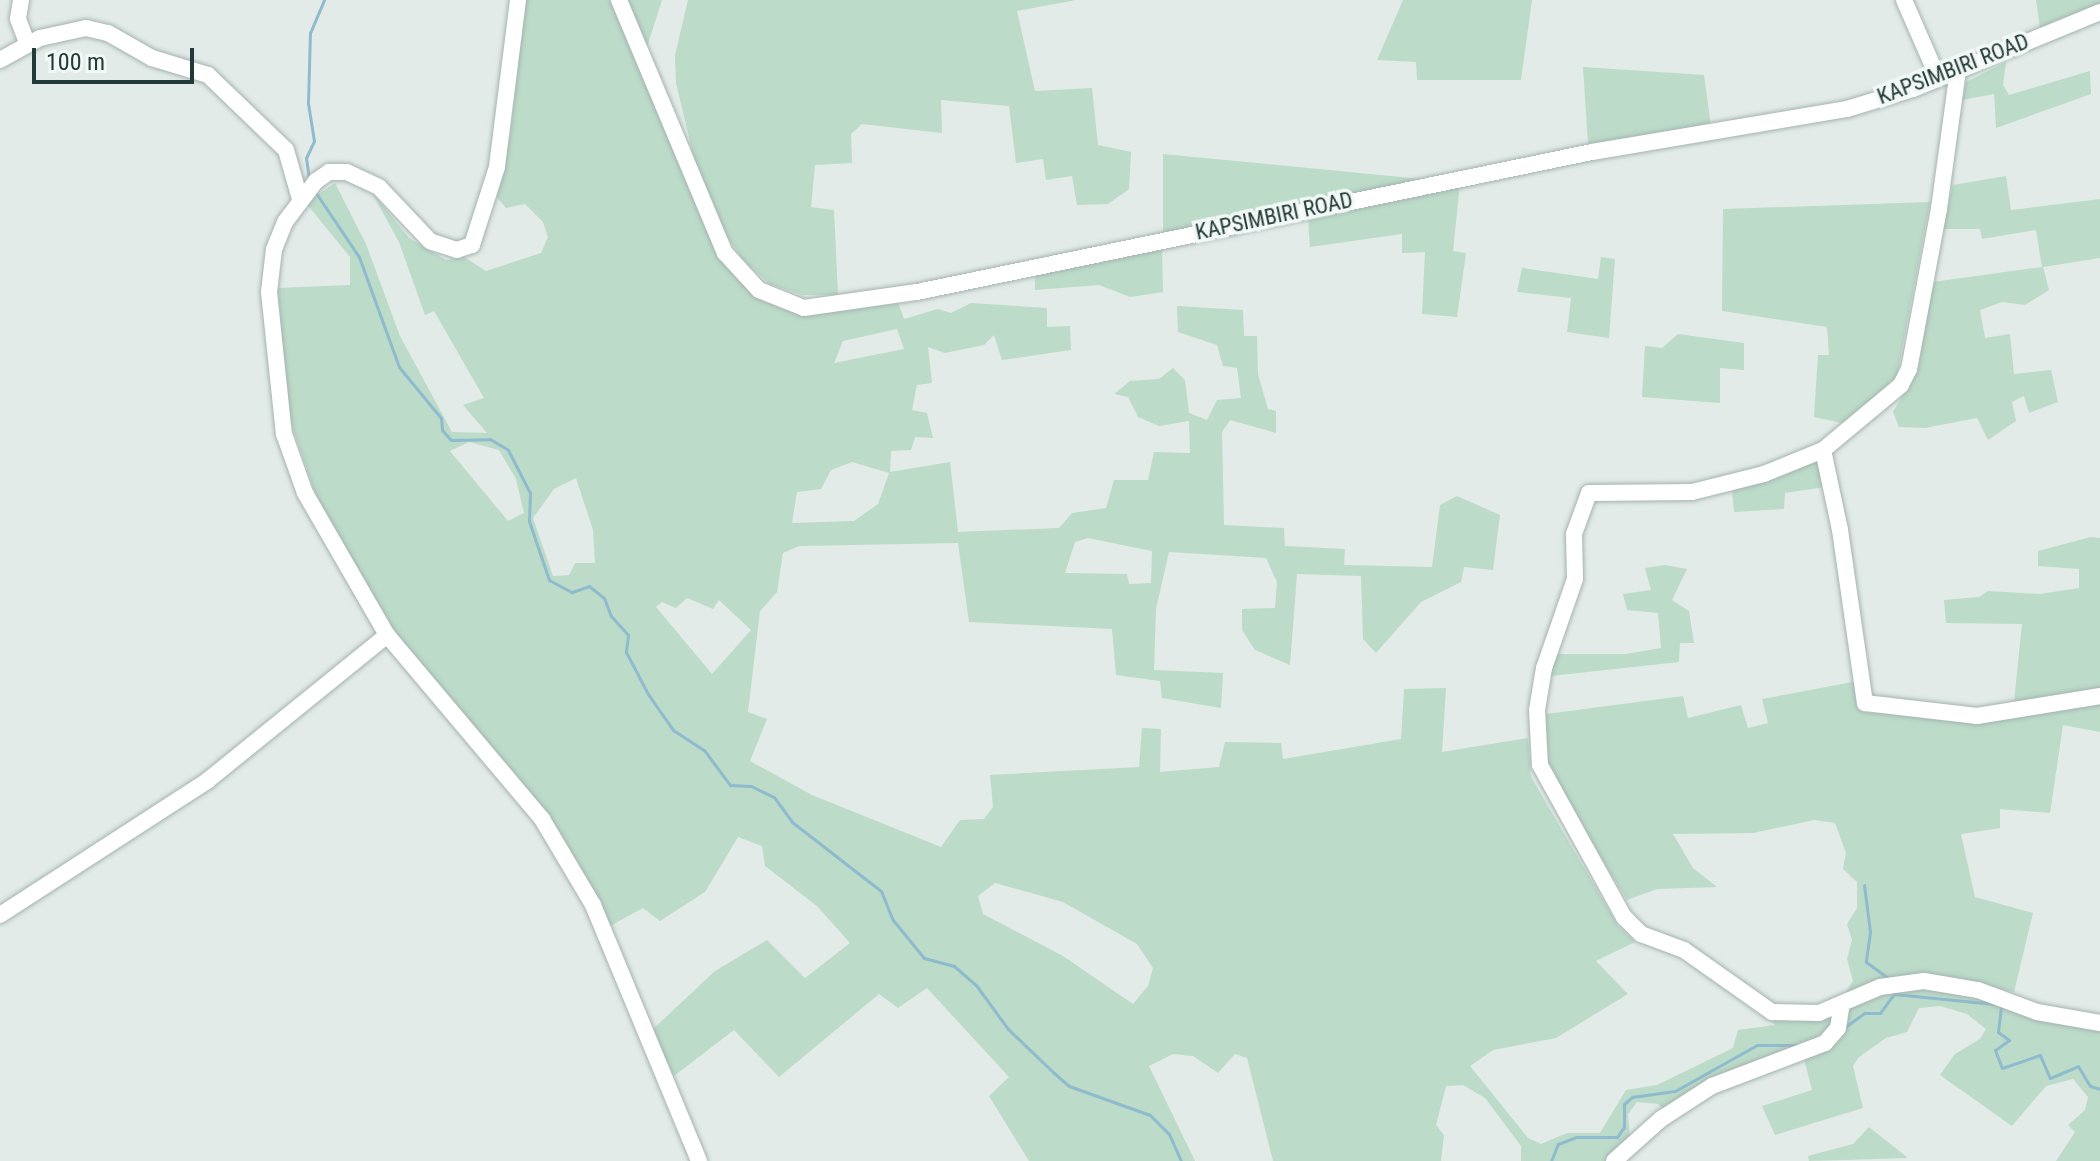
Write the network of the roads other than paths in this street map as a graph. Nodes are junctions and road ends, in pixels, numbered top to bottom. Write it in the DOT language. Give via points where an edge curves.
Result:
graph roads {
  1 [pos="21,0"];
  2 [pos="518,0"];
  3 [pos="619,0"];
  4 [pos="1904,0"];
  5 [pos="2100,12"];
  6 [pos="27,43"];
  7 [pos="0,60"];
  8 [pos="1958,70"];
  9 [pos="1938,78"];
  10 [pos="307,191"];
  11 [pos="1823,450"];
  12 [pos="387,635"];
  13 [pos="2100,696"];
  14 [pos="0,915"];
  15 [pos="1841,1008"];
  16 [pos="2100,1023"];
  17 [pos="699,1161"];
  18 [pos="1614,1161"];
  1 -- 6 [label="street" via="18,19"];
  2 -- 10 [label="street" via="497,167 472,245 457,250 430,241 379,187 358,174 329,172"];
  3 -- 9 [label="street, KAPSIMBIRI ROAD" via="725,253 759,290 804,308 917,292 1592,152 1809,117"];
  4 -- 9 [label="street"];
  5 -- 8 [label="street, KAPSIMBIRI ROAD"];
  6 -- 7 [label="street"];
  6 -- 10 [label="street" via="54,33 96,29 152,58 208,75 286,150"];
  8 -- 9 [label="street, KAPSIMBIRI ROAD"];
  8 -- 11 [label="street" via="1909,369 1888,401"];
  10 -- 12 [label="street" via="278,237 270,268 284,434 305,493"];
  11 -- 13 [label="street" via="1865,703 1977,716"];
  11 -- 15 [label="street" via="1729,486 1692,492 1589,493 1574,534 1572,590 1544,668 1536,730 1546,781 1601,882 1641,934 1684,950 1772,1012 1803,1015"];
  12 -- 14 [label="street" via="207,781"];
  12 -- 17 [label="street" via="508,774 565,856 593,905"];
  15 -- 16 [label="street" via="1880,987 1924,981"];
  15 -- 18 [label="street" via="1838,1028 1825,1043 1712,1086 1661,1119"];
}
